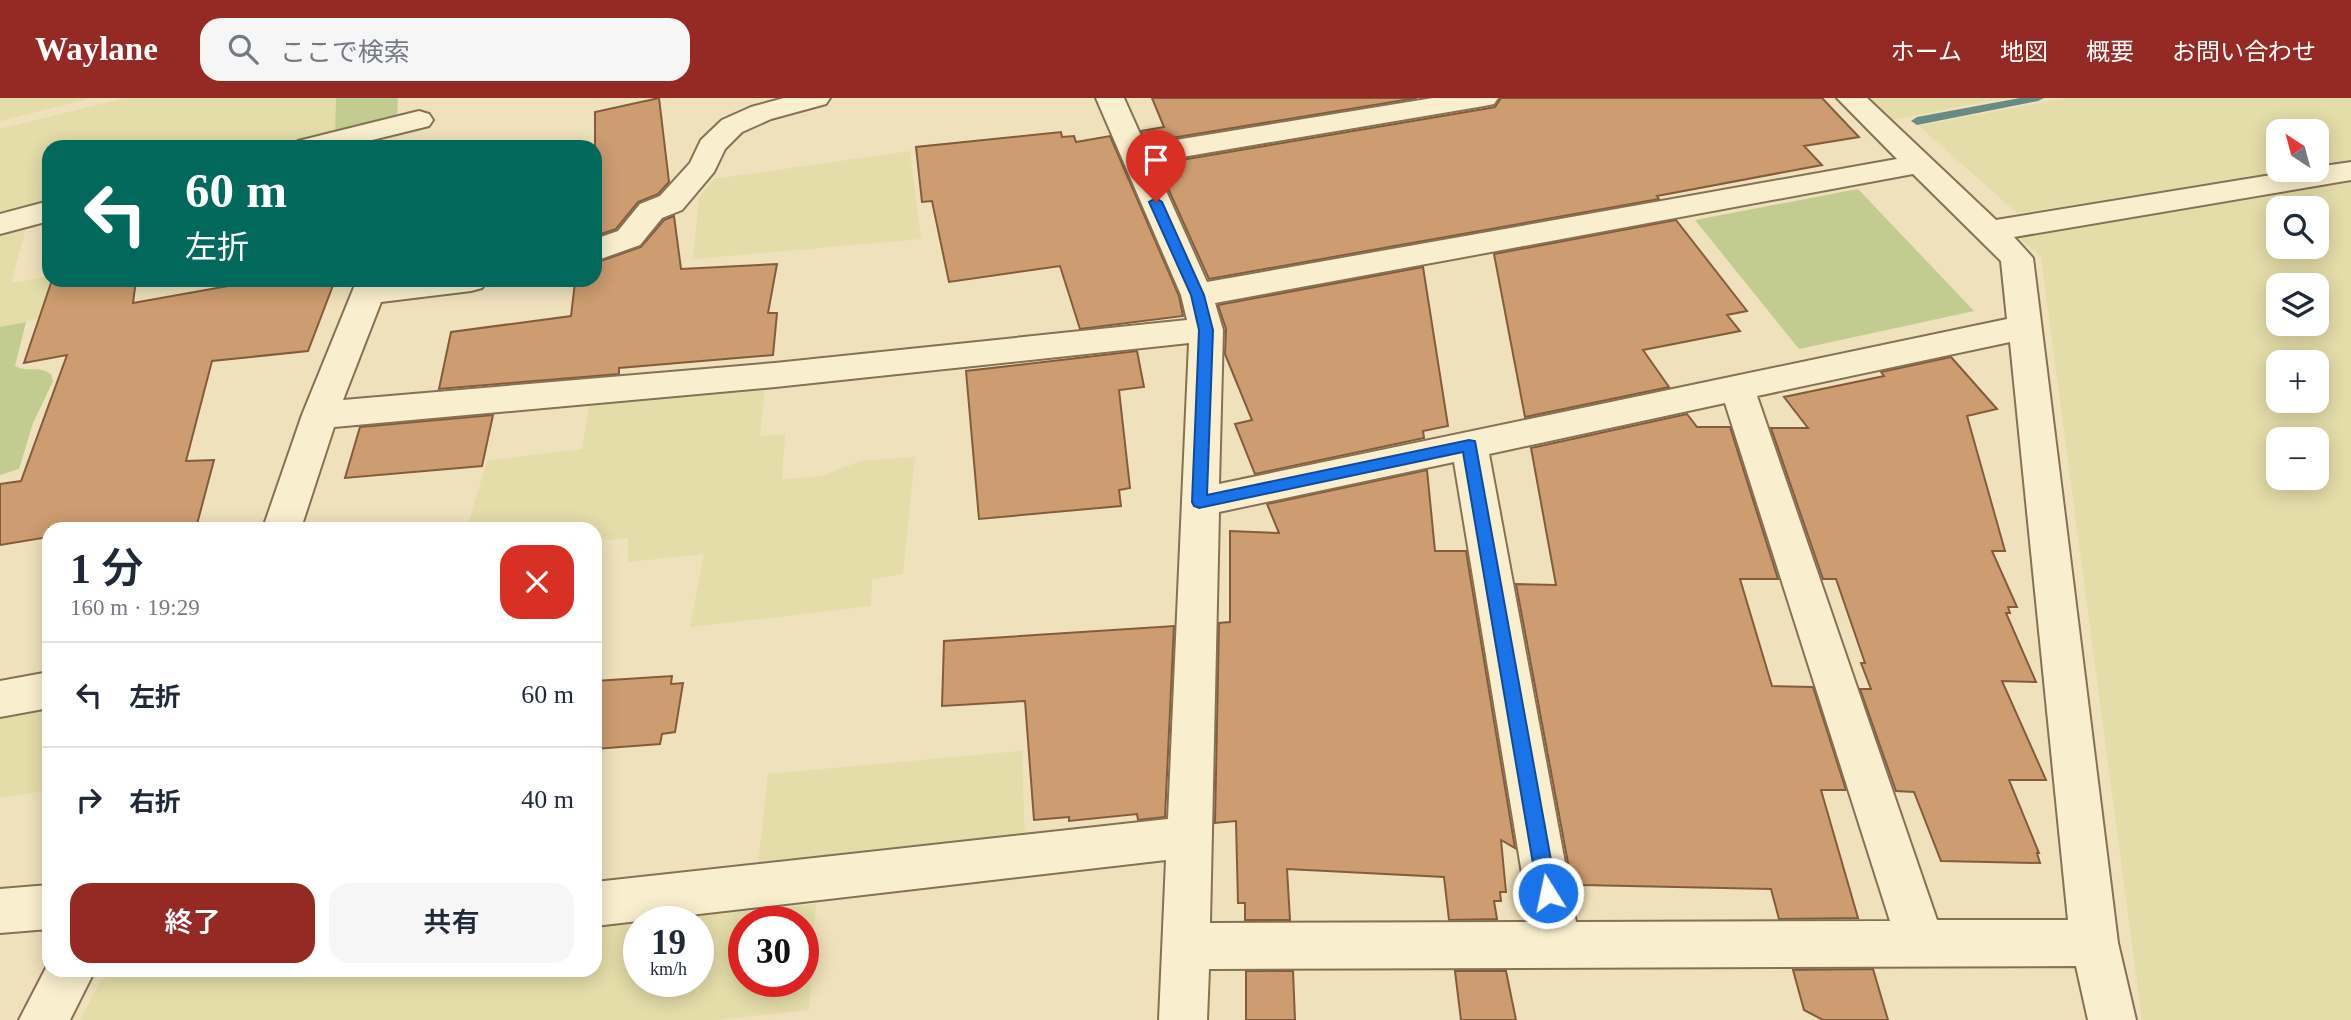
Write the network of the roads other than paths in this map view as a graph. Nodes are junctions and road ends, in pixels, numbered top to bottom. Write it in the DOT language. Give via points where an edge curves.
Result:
graph roads {
  1 [pos="816,98"];
  2 [pos="1111,98"];
  3 [pos="1484,98"];
  4 [pos="1851,98"];
  5 [pos="416,122"];
  6 [pos="338,140"];
  7 [pos="1135,156"];
  8 [pos="1919,164"];
  9 [pos="2351,171"];
  10 [pos="42,213"];
  11 [pos="0,224"];
  12 [pos="1988,231"];
  13 [pos="602,249"];
  14 [pos="371,287"];
  15 [pos="1202,312"];
  16 [pos="2024,327"];
  17 [pos="1737,388"];
  18 [pos="320,415"];
  19 [pos="1469,445"];
  20 [pos="1199,502"];
  21 [pos="284,522"];
  22 [pos="42,691"];
  23 [pos="0,699"];
  24 [pos="1189,837"];
  25 [pos="602,903"];
  26 [pos="42,908"];
  27 [pos="0,911"];
  28 [pos="2094,943"];
  29 [pos="1921,944"];
  30 [pos="1557,945"];
  31 [pos="1185,946"];
  32 [pos="67,977"];
  33 [pos="43,1020"];
  34 [pos="1183,1020"];
  35 [pos="2112,1020"];
  1 -- 13 [label="street" via="732,126 711,146 704,166 671,203 651,211 629,239"];
  2 -- 7 [label="street"];
  3 -- 7 [label="street"];
  4 -- 8 [label="street"];
  5 -- 6 [label="street"];
  7 -- 15 [label="street"];
  8 -- 12 [label="street"];
  8 -- 15 [label="street"];
  9 -- 12 [label="street"];
  10 -- 11 [label="street"];
  12 -- 16 [label="street" via="2017,258"];
  14 -- 18 [label="street"];
  15 -- 18 [label="street" via="775,375"];
  15 -- 20 [label="street"];
  16 -- 17 [label="street"];
  16 -- 28 [label="street"];
  17 -- 19 [label="street"];
  17 -- 29 [label="street"];
  18 -- 21 [label="street"];
  19 -- 20 [label="street"];
  19 -- 30 [label="street"];
  20 -- 24 [label="street"];
  22 -- 23 [label="street"];
  24 -- 25 [label="street"];
  24 -- 31 [label="street"];
  26 -- 27 [label="street"];
  28 -- 29 [label="street"];
  28 -- 35 [label="street"];
  29 -- 30 [label="street"];
  30 -- 31 [label="street"];
  31 -- 34 [label="street"];
  32 -- 33 [label="street"];
}
